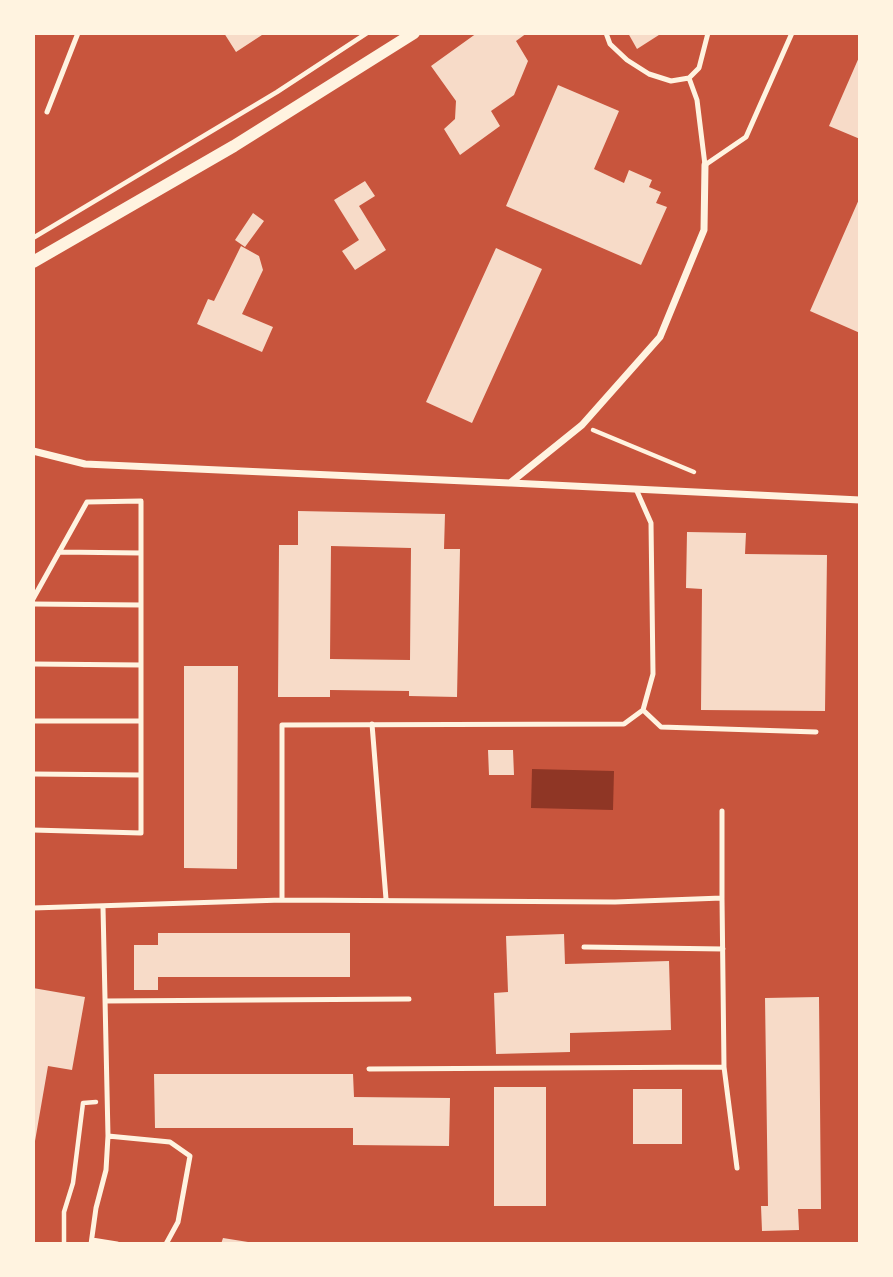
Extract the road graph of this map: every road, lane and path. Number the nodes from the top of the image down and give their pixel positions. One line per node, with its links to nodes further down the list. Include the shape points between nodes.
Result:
1 (78, 33): 8 (lane)
2 (367, 33): 10 (path)
3 (414, 33): 11 (street, via 234,146)
4 (606, 33): 7 (lane, via 610,44 649,74 671,81)
5 (708, 33): 7 (lane, via 699,68)
6 (792, 33): 9 (lane, via 746,137)
7 (689, 78): 9 (lane, via 697,100)
8 (47, 112)
9 (705, 165): 12 (street, via 704,230 660,337)
10 (33, 237)
11 (33, 262)
12 (582, 425): 14 (path); 15 (street)
13 (33, 452): 15 (street, via 85,464)
14 (694, 472)
15 (510, 484): 16 (street)
16 (636, 489): 17 (street); 25 (lane, via 651,523 653,674)
17 (860, 500)
18 (59, 552): 19 (lane); 19 (lane, via 87,502 141,501); 20 (lane)
19 (141, 553): 22 (lane)
20 (33, 599)
21 (33, 604): 22 (lane)
22 (141, 605): 24 (lane)
23 (33, 664): 24 (lane)
24 (141, 665): 27 (lane)
25 (643, 710): 28 (lane, via 624,724); 29 (lane, via 661,727)
26 (33, 721): 27 (lane)
27 (141, 721): 31 (lane)
28 (372, 724): 35 (lane, via 282,725); 36 (lane)
29 (816, 732)
30 (33, 774): 31 (lane)
31 (141, 775): 33 (lane, via 141,833)
32 (722, 811): 34 (lane)
33 (33, 830)
34 (722, 898): 36 (lane); 40 (lane)
35 (282, 900): 36 (lane); 37 (lane)
36 (386, 900)
37 (103, 906): 38 (lane); 42 (lane)
38 (33, 908)
39 (584, 947): 40 (lane)
40 (723, 949): 43 (lane)
41 (410, 999): 42 (lane)
42 (105, 1001): 45 (lane)
43 (724, 1067): 44 (lane); 47 (lane)
44 (369, 1069)
45 (107, 1101): 46 (lane); 49 (path, via 83,1103 73,1184 64,1212)
46 (107, 1136): 48 (lane, via 106,1170); 51 (lane, via 170,1142 190,1156 178,1222)
47 (737, 1168)
48 (92, 1242): 50 (lane)
49 (64, 1244)
50 (117, 1244)
51 (166, 1244)

